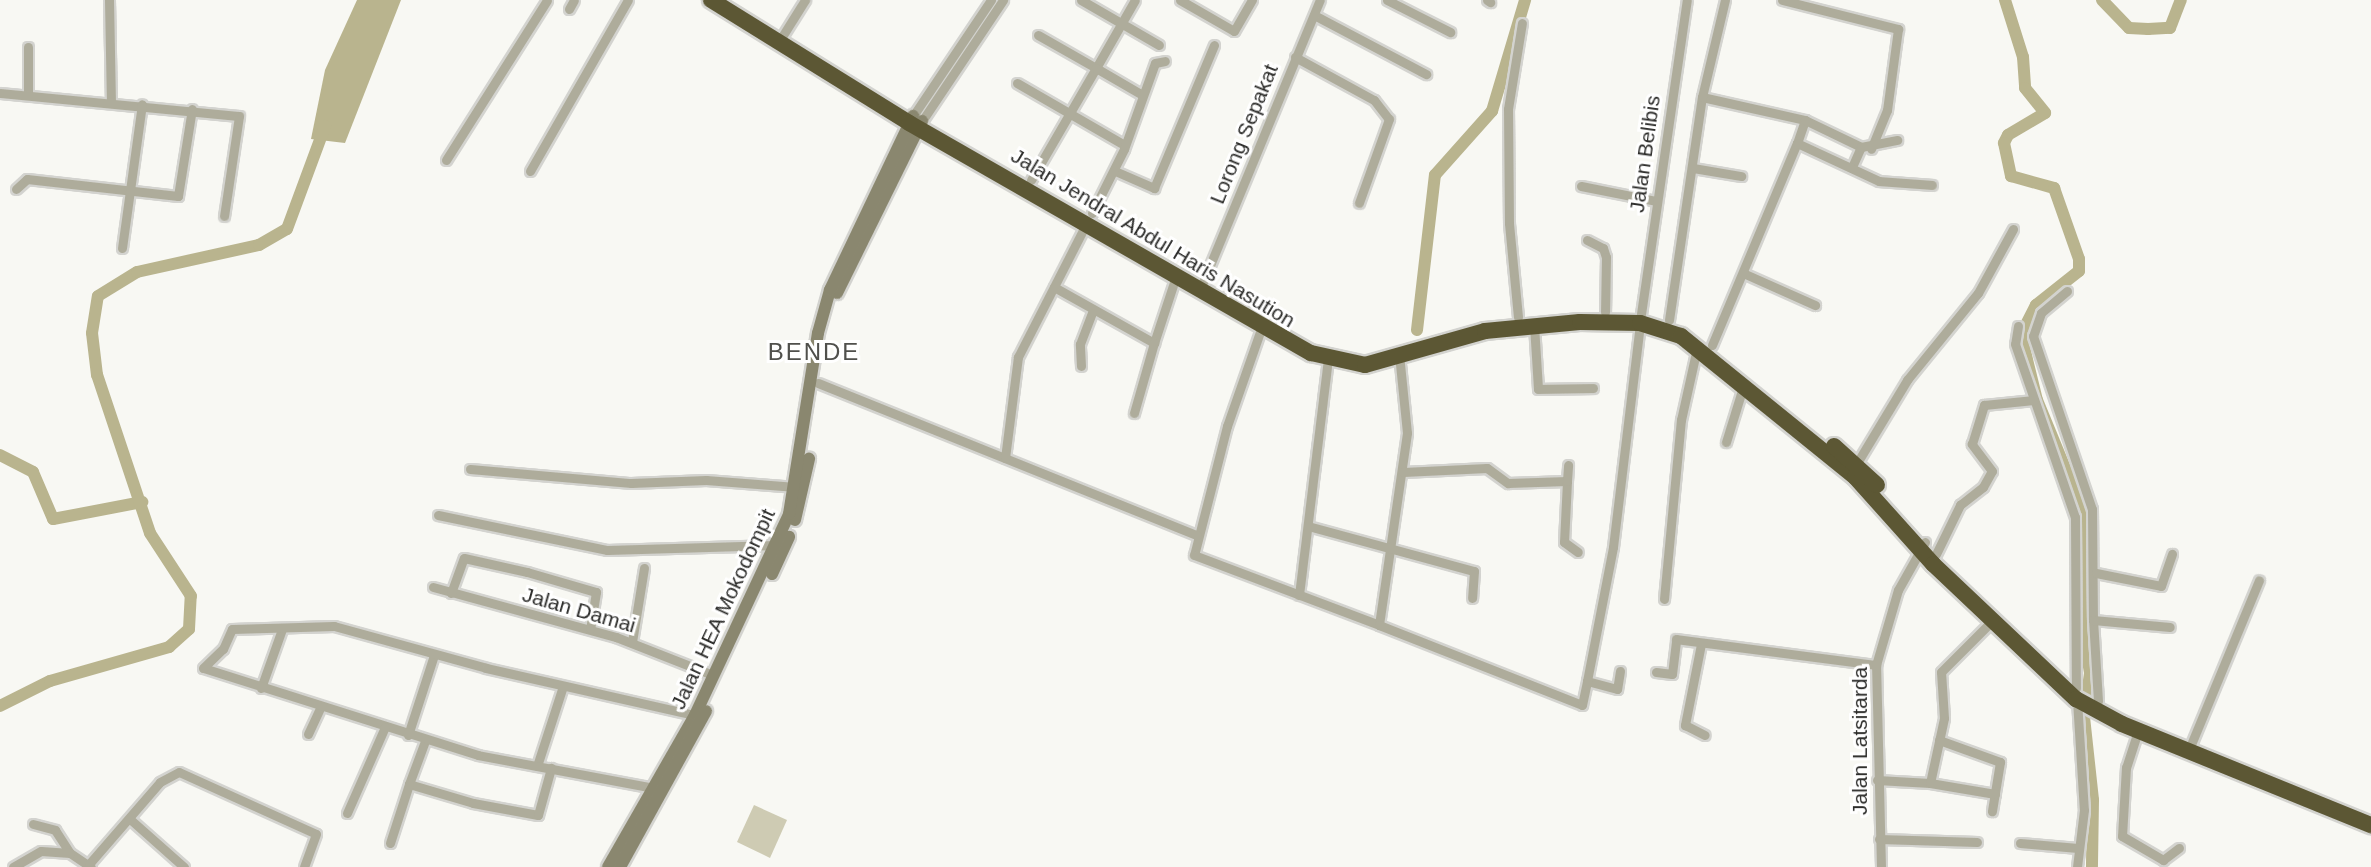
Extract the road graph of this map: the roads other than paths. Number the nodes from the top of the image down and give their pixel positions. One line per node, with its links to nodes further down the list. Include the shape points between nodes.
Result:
1 (109, 0): 36 (street)
2 (547, 0): 47 (street)
3 (628, 0): 50 (street)
4 (711, 0): 23 (highway)
5 (728, 0): 23 (highway)
6 (804, 0): 23 (street)
7 (991, 0): 41 (street)
8 (1003, 0): 41 (street)
9 (1081, 0): 19 (street)
10 (1135, 0): 19 (street)
11 (1180, 0): 12 (street, via 1234,31)
12 (1252, 0)
13 (1320, 0): 18 (street, Lorong Sepakat)
14 (1387, 0): 21 (street)
15 (1687, 0): 58 (street, Jalan Belibis)
16 (1725, 0): 35 (street)
17 (1782, 0): 46 (street, via 1898,29 1887,110)
18 (1314, 15): 27 (street, Lorong Sepakat); 30 (street)
19 (1121, 23): 25 (street); 29 (street)
20 (1522, 23): 75 (street, via 1508,109 1509,223)
21 (1450, 32)
22 (1038, 35): 29 (street)
23 (780, 38): 41 (highway)
24 (1214, 45): 51 (street, via 1154,188)
25 (1159, 46)
26 (27, 47): 33 (street)
27 (1295, 57): 59 (street, via 1374,100 1389,119); 68 (street, Lorong Sepakat)
28 (1165, 61): 51 (street, via 1160,58 1152,69)
29 (1096, 68): 34 (street); 39 (street)
30 (1426, 74)
31 (1017, 83): 39 (street)
32 (0, 93): 33 (street)
33 (29, 93): 36 (street)
34 (1139, 93)
35 (1702, 97): 40 (street); 49 (street)
36 (111, 100): 37 (street)
37 (142, 104): 38 (street); 57 (street)
38 (192, 109): 57 (street, via 178,196); 61 (street, via 240,118)
39 (1071, 113): 43 (street); 53 (street)
40 (1805, 120): 44 (street); 45 (street)
41 (916, 122): 53 (highway, Jalan Jendral Abdul Haris Nasution); 60 (highway, Jalan Jendral Abdul Haris Nasution); 66 (street, Jalan HEA Mokodompit)
42 (1897, 140): 46 (street)
43 (1121, 143)
44 (1797, 143): 48 (street); 65 (street)
45 (1861, 148): 46 (street); 48 (street)
46 (1871, 149)
47 (446, 160)
48 (1852, 167): 54 (street, via 1879,181)
49 (1693, 168): 52 (street); 78 (street)
50 (530, 171)
51 (1115, 171): 60 (street)
52 (1741, 176)
53 (1031, 180): 60 (highway, Jalan Jendral Abdul Haris Nasution)
54 (1932, 185)
55 (1581, 186): 58 (street)
56 (16, 189): 57 (street, via 27,179)
57 (128, 191): 64 (street)
58 (1656, 201): 77 (street, Jalan Belibis)
59 (1359, 203)
60 (1084, 213): 67 (highway, Jalan Jendral Abdul Haris Nasution); 68 (highway, Jalan Jendral Abdul Haris Nasution); 69 (street)
61 (224, 216)
62 (2012, 229): 94 (street, via 1978,293 1907,380)
63 (1587, 240): 73 (street, via 1603,248 1606,257)
64 (121, 248)
65 (1743, 273): 71 (street); 83 (street)
66 (841, 275): 87 (street, Jalan HEA Mokodompit, via 826,326); 99 (street, Jalan HEA Mokodompit, via 818,333)
67 (1176, 276): 72 (highway, Jalan Jendral Abdul Haris Nasution); 82 (street)
68 (1203, 282): 72 (highway, Jalan Jendral Abdul Haris Nasution)
69 (1054, 287): 74 (street); 93 (street, via 1016,362)
70 (2067, 291): 110 (street, via 2042,313 2033,336 2092,509)
71 (1815, 306)
72 (1234, 308): 81 (highway, Jalan Jendral Abdul Haris Nasution); 84 (highway, Jalan Jendral Abdul Haris Nasution, via 1330,350 1363,356)
73 (1605, 312): 76 (highway, Jalan Jendral Abdul Haris Nasution); 77 (highway, Jalan Jendral Abdul Haris Nasution)
74 (1092, 313): 82 (street); 86 (street, via 1080,344)
75 (1518, 317): 76 (highway, Jalan Jendral Abdul Haris Nasution); 84 (highway, Jalan Jendral Abdul Haris Nasution, via 1464,326)
76 (1580, 318): 77 (highway, Jalan Jendral Abdul Haris Nasution); 79 (highway, Jalan Jendral Abdul Haris Nasution)
77 (1641, 318): 78 (highway, Jalan Jendral Abdul Haris Nasution); 83 (highway, Jalan Jendral Abdul Haris Nasution); 132 (street, Jalan Belibis, via 1613,547)
78 (1669, 320): 83 (highway, Jalan Jendral Abdul Haris Nasution)
79 (1534, 325): 84 (highway, Jalan Jendral Abdul Haris Nasution, via 1468,334); 89 (street, via 1538,389)
80 (2018, 326): 90 (street, via 2015,344)
81 (1261, 329): 85 (highway, Jalan Jendral Abdul Haris Nasution); 102 (street)
82 (1154, 343): 91 (street)
83 (1704, 346): 88 (highway, Jalan Jendral Abdul Haris Nasution); 94 (highway, Jalan Jendral Abdul Haris Nasution); 117 (street, via 1682,420)
84 (1399, 353): 85 (highway, Jalan Jendral Abdul Haris Nasution, via 1365,365); 97 (street, via 1407,433)
85 (1328, 359): 101 (street)
86 (1082, 366)
87 (818, 383): 93 (street); 112 (street, Jalan HEA Mokodompit, via 804,491)
88 (1744, 384): 92 (street); 104 (highway, Jalan Jendral Abdul Haris Nasution, via 1855,477)
89 (1593, 388)
90 (2034, 400): 107 (street, via 1984,405 1972,444 1992,471 1983,487 1960,505); 135 (street, via 2075,517)
91 (1134, 413)
92 (1726, 442)
93 (1005, 458): 102 (street)
94 (1857, 463): 104 (highway, Jalan Jendral Abdul Haris Nasution)
95 (1568, 465): 98 (street)
96 (470, 469): 99 (street, via 631,483 706,480)
97 (1403, 472): 98 (street, via 1487,468 1508,483); 105 (street)
98 (1567, 481): 106 (street, via 1564,541)
99 (796, 487): 103 (street, Jalan HEA Mokodompit)
100 (438, 515): 103 (street, via 607,550)
101 (1308, 526): 105 (street); 115 (street)
102 (1197, 535): 115 (street, via 1197,558)
103 (776, 545): 112 (street, Jalan HEA Mokodompit)
104 (1922, 545): 107 (highway, Jalan Jendral Abdul Haris Nasution); 119 (highway, Jalan Jendral Abdul Haris Nasution); 127 (street, Jalan Latsitarda, via 1891,606)
105 (1394, 549): 116 (street, via 1474,571); 120 (street)
106 (1578, 552)
107 (1936, 554): 131 (highway, Jalan Jendral Abdul Haris Nasution)
108 (2172, 554): 110 (street, via 2161,586)
109 (644, 569): 124 (street)
110 (2096, 573): 118 (street)
111 (2259, 580): 146 (street)
112 (761, 586): 130 (street, Jalan HEA Mokodompit); 153 (street, Jalan HEA Mokodompit)
113 (433, 587): 114 (street, Jalan Damai)
114 (451, 593): 123 (street, Jalan Damai); 123 (street, via 464,558 527,572 596,592)
115 (1299, 595): 120 (street)
116 (1472, 598)
117 (1664, 598)
118 (2092, 620): 121 (street); 136 (street)
119 (1991, 622): 131 (highway, Jalan Jendral Abdul Haris Nasution); 144 (street, via 1941,672 1944,710)
120 (1379, 625): 132 (street, via 1582,705)
121 (2170, 627)
122 (282, 629): 126 (street, via 334,626); 134 (street); 134 (street, via 232,629 223,649 203,668)
123 (590, 629): 124 (street, Jalan Damai)
124 (632, 642): 130 (street, Jalan Damai)
125 (1701, 644): 127 (street); 129 (street, via 1676,639 1672,674); 143 (street, via 1685,725)
126 (434, 655): 133 (street); 142 (street)
127 (1875, 665): 150 (street, Jalan Latsitarda)
128 (1620, 671): 132 (street, via 1617,689)
129 (1657, 672)
130 (713, 675): 138 (street, Jalan HEA Mokodompit)
131 (2056, 676): 135 (highway, Jalan Jendral Abdul Haris Nasution)
132 (1587, 681)
133 (563, 686): 138 (street); 147 (street)
134 (261, 688): 137 (street)
135 (2078, 694): 136 (highway, Jalan Jendral Abdul Haris Nasution); 165 (street, via 2084,810)
136 (2096, 706): 140 (highway, Jalan Jendral Abdul Haris Nasution); 146 (highway, Jalan Jendral Abdul Haris Nasution)
137 (320, 708): 139 (street); 141 (street)
138 (695, 715): 153 (street, Jalan HEA Mokodompit)
139 (385, 727): 142 (street); 156 (street)
140 (2138, 731): 149 (highway, Jalan Jendral Abdul Haris Nasution); 166 (street, via 2126,767 2122,836 2162,860)
141 (308, 734)
142 (408, 735): 145 (street)
143 (1705, 735)
144 (1939, 740): 152 (street); 154 (street, via 2000,762)
145 (425, 741): 147 (street); 151 (street)
146 (2192, 742): 149 (highway, Jalan Jendral Abdul Haris Nasution)
147 (537, 766): 148 (street)
148 (551, 768): 151 (street, via 538,815 473,803); 153 (street)
149 (2244, 768): 157 (highway, Jalan Jendral Abdul Haris Nasution); 160 (highway, Jalan Jendral Abdul Haris Nasution)
150 (1877, 780): 152 (street); 161 (street, Jalan Latsitarda)
151 (409, 783): 164 (street)
152 (1930, 783): 154 (street)
153 (660, 790): 172 (street, Jalan HEA Mokodompit); 173 (street, Jalan HEA Mokodompit)
154 (1995, 794): 155 (street)
155 (1992, 811)
156 (346, 813)
157 (2371, 815)
158 (131, 820): 168 (street); 170 (street); 171 (street, via 160,782 179,772 316,834)
159 (33, 824): 167 (street, via 55,830)
160 (2371, 825)
161 (1879, 839): 162 (street); 174 (street, Jalan Latsitarda)
162 (1977, 842)
163 (2020, 843): 165 (street)
164 (390, 844)
165 (2078, 848): 175 (street)
166 (2179, 848)
167 (70, 853): 168 (street); 169 (street, via 41,851)
168 (90, 866)
169 (13, 867)
170 (184, 867)
171 (304, 867)
172 (608, 867)
173 (620, 867)
174 (1881, 867)
175 (2077, 867)

